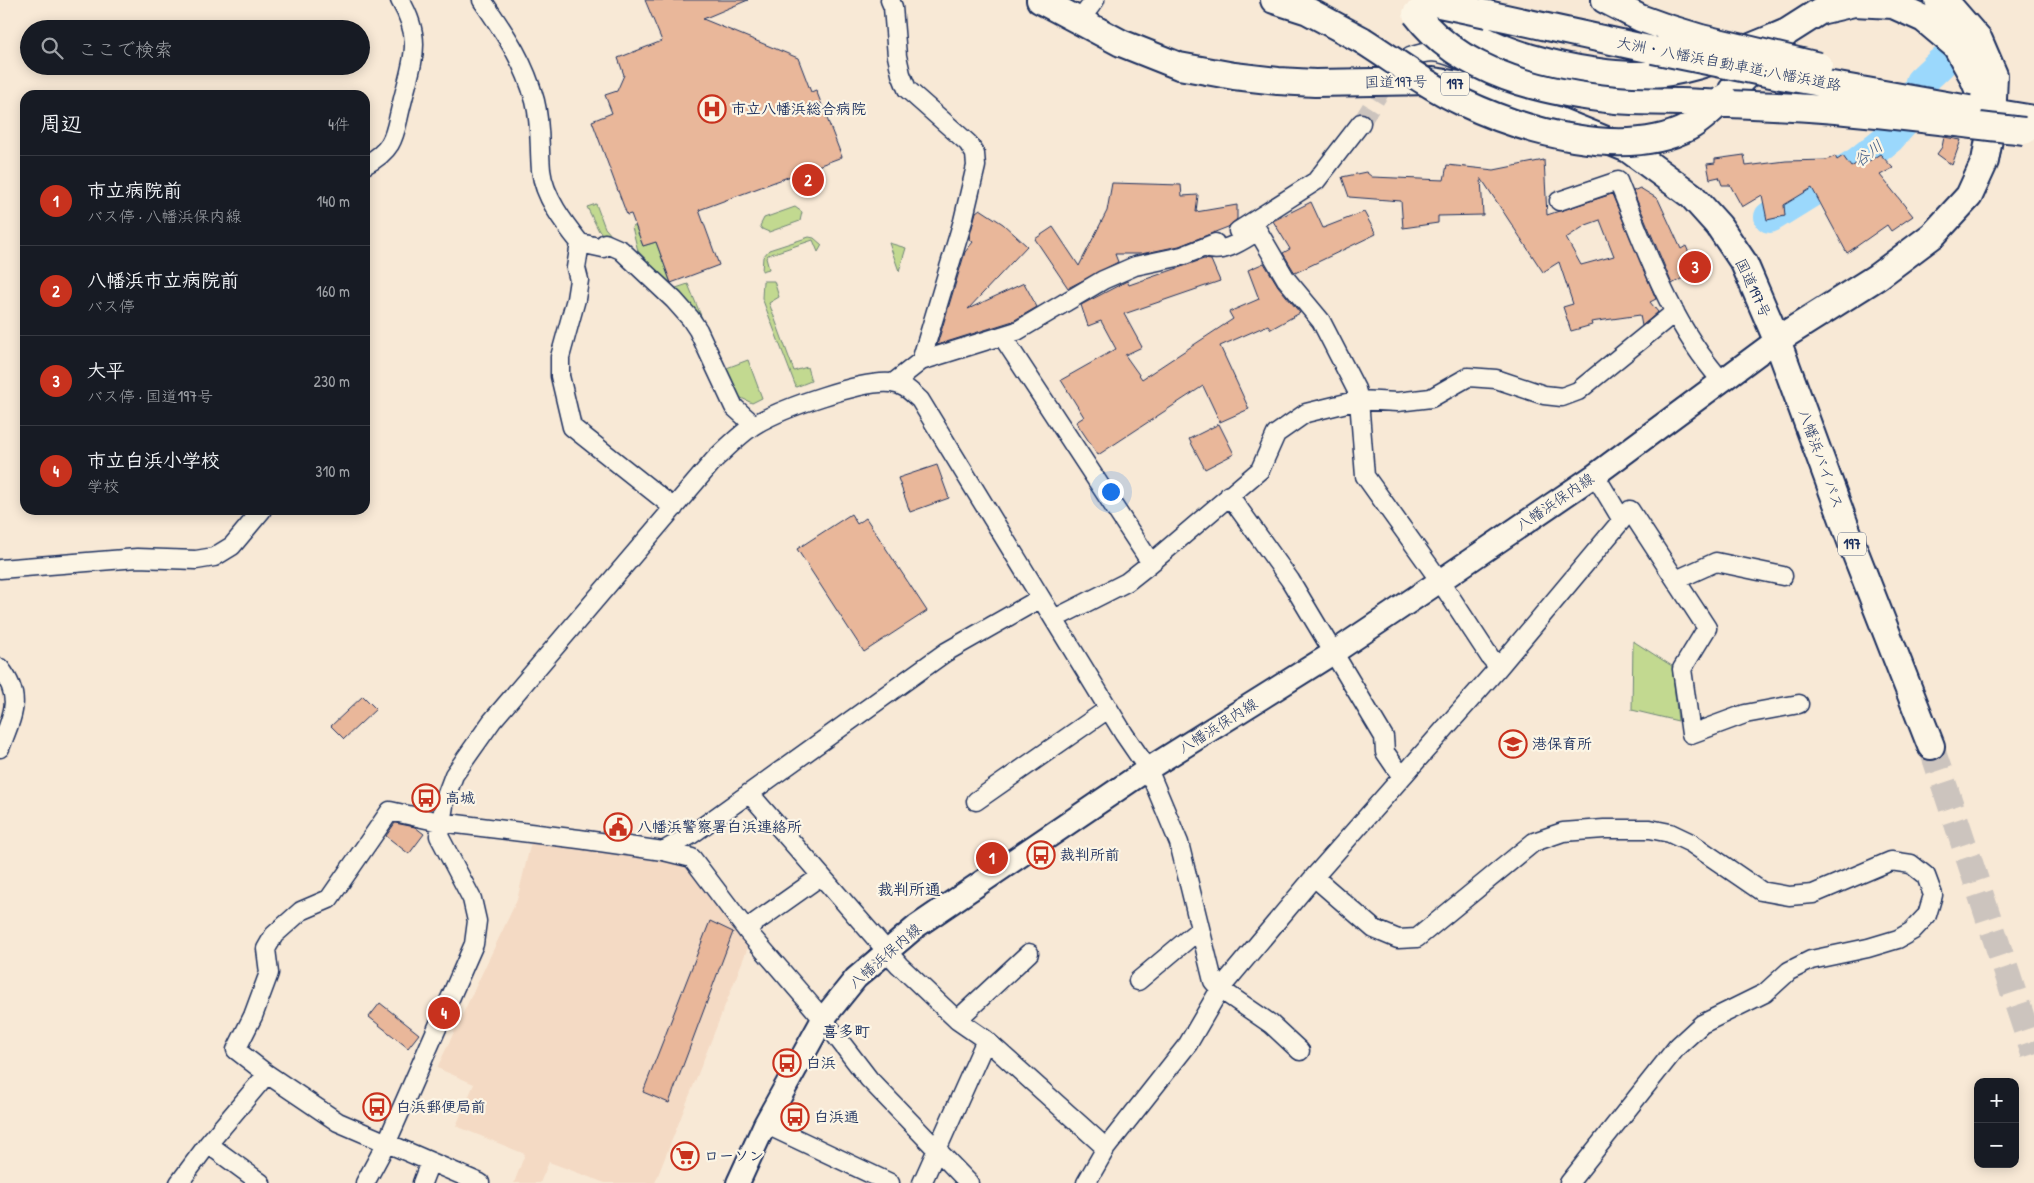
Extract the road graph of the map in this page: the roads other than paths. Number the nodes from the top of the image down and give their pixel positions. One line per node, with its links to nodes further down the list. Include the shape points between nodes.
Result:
1 (400, 0): 15 (street, via 407,11 414,38 415,60 395,138 387,149)
2 (482, 0): 17 (street, via 517,51 540,124 541,172 552,204)
3 (890, 0): 22 (street, via 901,74 907,88 968,143 975,154 976,166 963,221)
4 (1040, 0): 9 (highway, 国道197号 / 197)
5 (1274, 0): 10 (highway, bridge, via 1308,11 1362,40 1460,102 1549,133 1605,142 1653,139 1689,127 1712,110)
6 (1605, 0): 13 (highway, bridge, via 1640,18 1701,38 1936,94)
7 (1938, 0): 13 (highway, via 1952,9 1979,40)
8 (1423, 3): 10 (highway, via 1449,16 1467,31 1502,47 1552,64 1618,75 1657,74 1688,67); 13 (highway, 大洲・八幡浜自動車道;八幡浜道路, bridge); 13 (highway, bridge, via 1427,29 1448,47 1480,65 1524,83 1570,94 1618,100 1810,108)
9 (1087, 10): 12 (highway, 国道197号 / 197, via 1121,43 1179,66 1234,76 1315,83 1433,81)
10 (1787, 32): 13 (highway, via 1820,11 1854,3 1893,4 1924,19 1956,46 1972,74)
11 (1410, 57): 12 (street, via 1438,51 1460,60 1469,70)
12 (1467, 86): 21 (highway, 国道197号 / 197, via 1628,150 1692,196 1719,226 1744,263)
13 (2019, 123): 21 (highway, via 1985,161 1969,196 1933,236 1877,277)
14 (1361, 124): 18 (street, via 1316,181 1250,225)
15 (370, 161)
16 (1559, 201): 19 (street, via 1618,181)
17 (580, 243): 26 (street, via 604,248 605,243 621,250 674,300 698,330 734,407); 29 (street, via 576,299 560,357 560,376 572,427)
18 (1206, 248): 20 (street, via 1135,266 1103,280 1017,331); 25 (street, via 1213,250 1231,246 1258,232 1286,279 1321,320)
19 (1675, 312): 23 (street, via 1701,357); 25 (street, via 1578,391 1562,397 1544,395 1496,378 1468,377 1430,398 1397,402)
20 (1002, 336): 22 (street); 32 (street)
21 (1777, 340): 23 (main road, 八幡浜保内線); 44 (highway, 八幡浜バイパス / 197)
22 (921, 361): 24 (street)
23 (1721, 380): 27 (main road, 八幡浜保内線)
24 (893, 383): 26 (street, via 872,383 795,406); 37 (street, via 906,387 920,400)
25 (1359, 400): 28 (street, via 1306,413 1276,434 1260,470); 36 (street, via 1365,476)
26 (754, 425): 29 (street, via 715,458)
27 (1595, 475): 31 (street); 36 (main road, 八幡浜保内線)
28 (1229, 494): 32 (street); 39 (street, via 1290,580)
29 (674, 508): 50 (street, via 492,722 454,775)
30 (258, 515): 33 (street, via 232,546 214,557 196,560 137,558)
31 (1622, 520): 35 (street, via 1630,510); 40 (street)
32 (1151, 563): 38 (street, via 1127,582)
33 (0, 570)
34 (1783, 576): 35 (street, via 1716,562)
35 (1676, 580): 42 (street, via 1707,628 1682,669 1691,734 1745,714)
36 (1440, 581): 39 (main road, 八幡浜保内線); 40 (street)
37 (1041, 598): 38 (street); 48 (street, via 946,652)
38 (1054, 619): 43 (street)
39 (1333, 654): 46 (main road, 八幡浜保内線); 47 (street, via 1384,737 1385,752)
40 (1499, 667): 47 (street)
41 (0, 668): 45 (street, via 12,684 14,710)
42 (1799, 704)
43 (1108, 708): 46 (street); 49 (street)
44 (1931, 746)
45 (0, 748)
46 (1148, 769): 55 (street, via 1179,843); 56 (main road, 八幡浜保内線, via 917,926)
47 (1402, 777): 53 (street)
48 (749, 793): 51 (street); 52 (street)
49 (976, 800)
50 (440, 822): 51 (street); 64 (street, via 390,811 329,899 301,911 274,935 266,949 268,973 253,1016 236,1050); 67 (street, via 439,836 472,899 477,922 474,944)
51 (663, 852): 54 (street, via 692,858)
52 (821, 876): 54 (street); 56 (street)
53 (1314, 877): 59 (street); 81 (street, via 1374,929 1398,939 1418,938 1534,842 1563,832 1604,828 1670,833 1691,843 1761,891 1789,896 1813,894 1891,861 1911,864 1926,876 1933,894 1928,915 1912,931 1898,939 1811,960 1789,971 1765,993 1702,1024 1677,1047)
54 (746, 929): 60 (street)
55 (1200, 929): 58 (street); 59 (street, via 1213,981)
56 (887, 951): 60 (main road, 八幡浜保内線, via 856,978); 61 (street)
57 (1029, 953): 61 (street)
58 (1138, 981)
59 (1220, 989): 63 (street, via 1271,1024); 68 (street, via 1188,1044)
60 (823, 1019): 65 (main road, 八幡浜保内線); 69 (street, via 869,1079)
61 (957, 1020): 62 (street)
62 (986, 1040): 68 (street); 69 (street)
63 (1300, 1051)
64 (267, 1074): 66 (street); 67 (street, via 338,1122)
65 (765, 1124): 76 (main road, 八幡浜保内線); 77 (street)
66 (208, 1144): 71 (street); 72 (street)
67 (386, 1144): 70 (street); 73 (street)
68 (1106, 1148): 80 (street)
69 (937, 1150): 78 (street); 79 (street)
70 (430, 1162): 74 (street); 75 (street)
71 (179, 1183)
72 (262, 1183)
73 (365, 1183)
74 (422, 1183)
75 (480, 1183)
76 (738, 1183)
77 (890, 1183)
78 (922, 1183)
79 (969, 1183)
80 (1086, 1183)
81 (1569, 1183)

